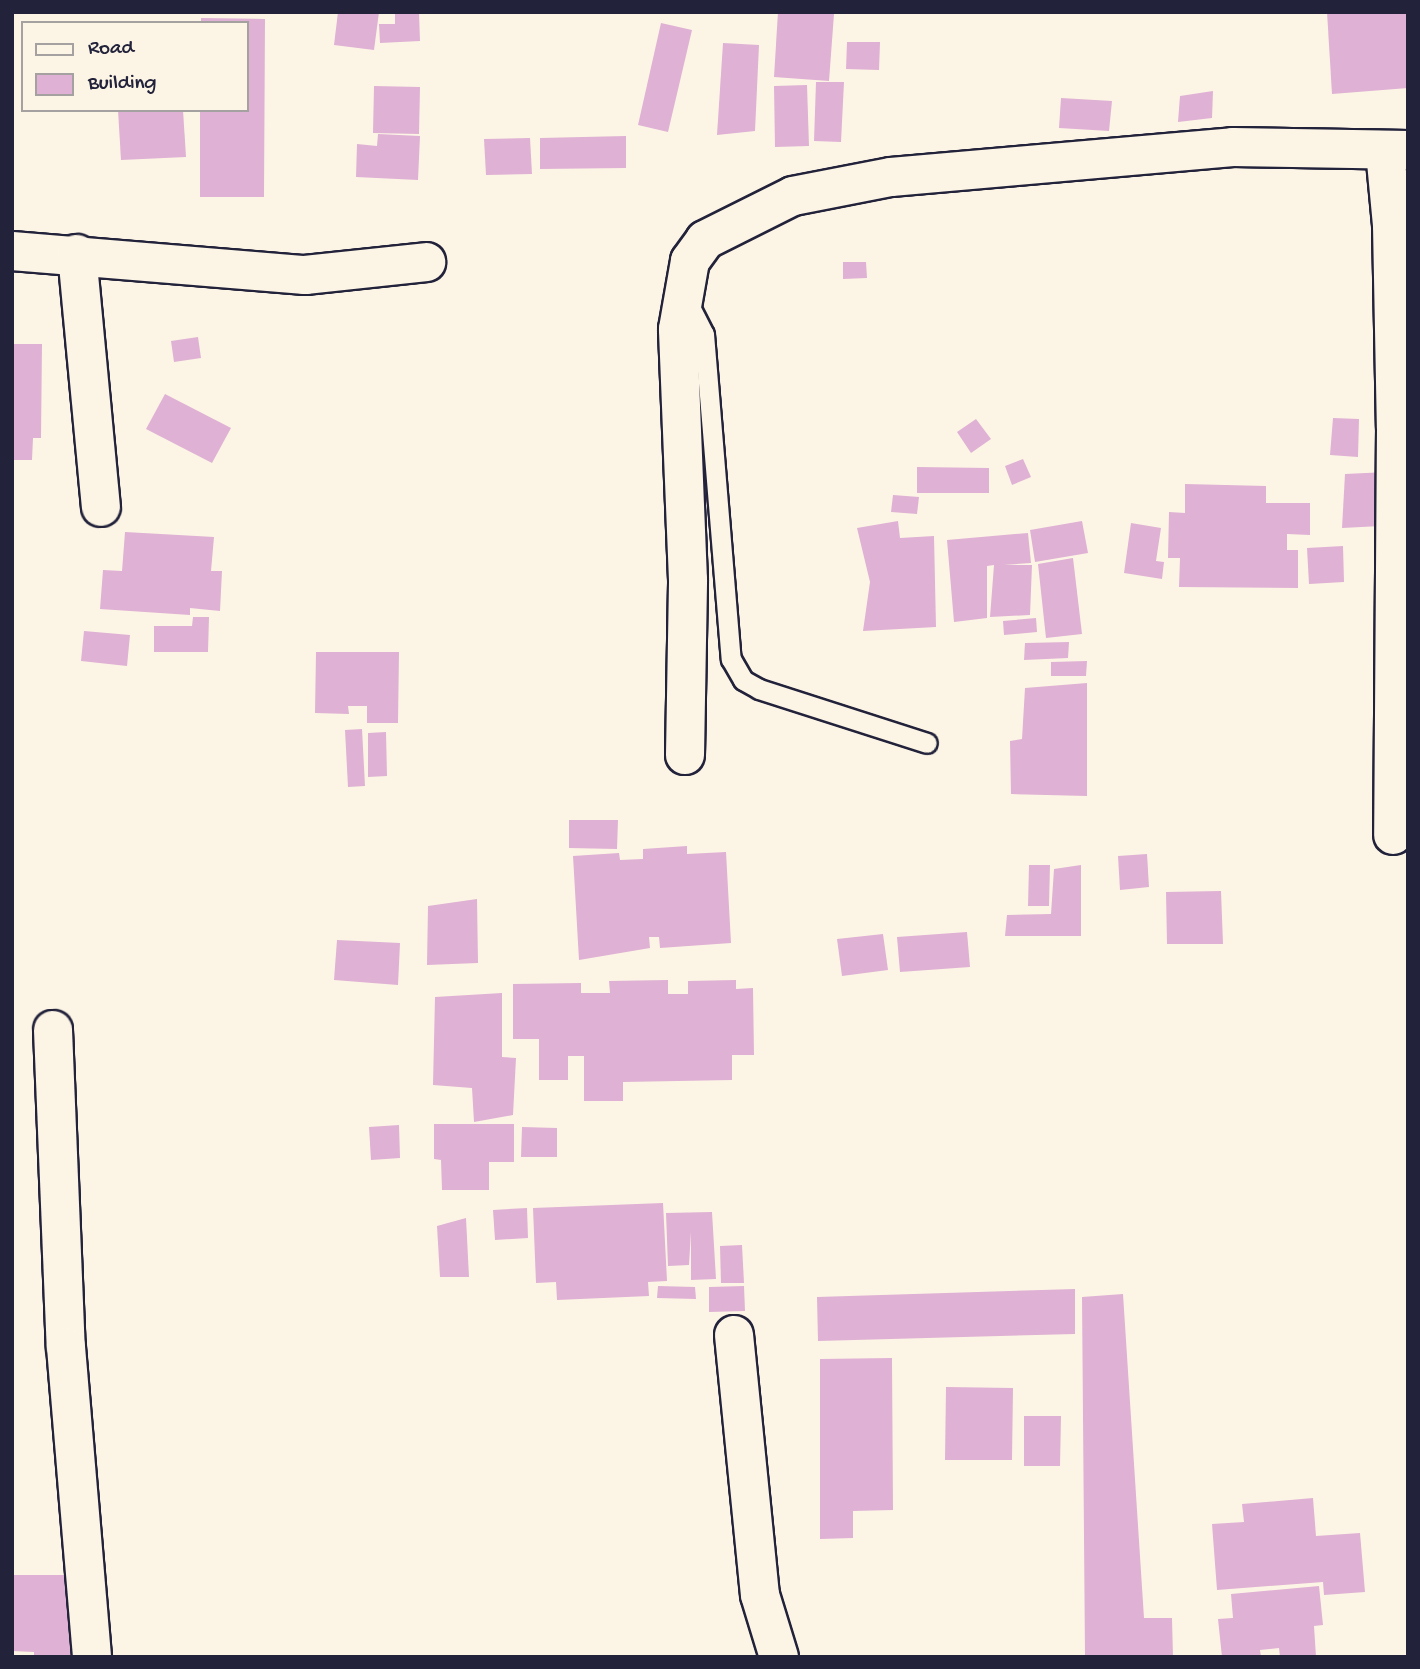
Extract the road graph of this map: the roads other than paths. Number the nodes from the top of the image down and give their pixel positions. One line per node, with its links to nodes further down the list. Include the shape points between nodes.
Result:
1 (1396, 150): 5 (street, via 1233,148 904,176 793,196 705,240 690,261); 9 (street, via 1392,225 1396,428)
2 (12, 251): 3 (street)
3 (77, 254): 4 (street, via 305,275); 6 (street)
4 (426, 262)
5 (682, 292): 7 (lane, via 704,334 731,659 743,680 759,689); 8 (street, via 678,329 688,580)
6 (101, 507)
7 (927, 743)
8 (685, 755)
9 (1392, 835)
10 (53, 1030): 12 (street, via 66,1348)
11 (734, 1335): 13 (street, via 760,1595)
12 (92, 1657)
13 (779, 1657)

